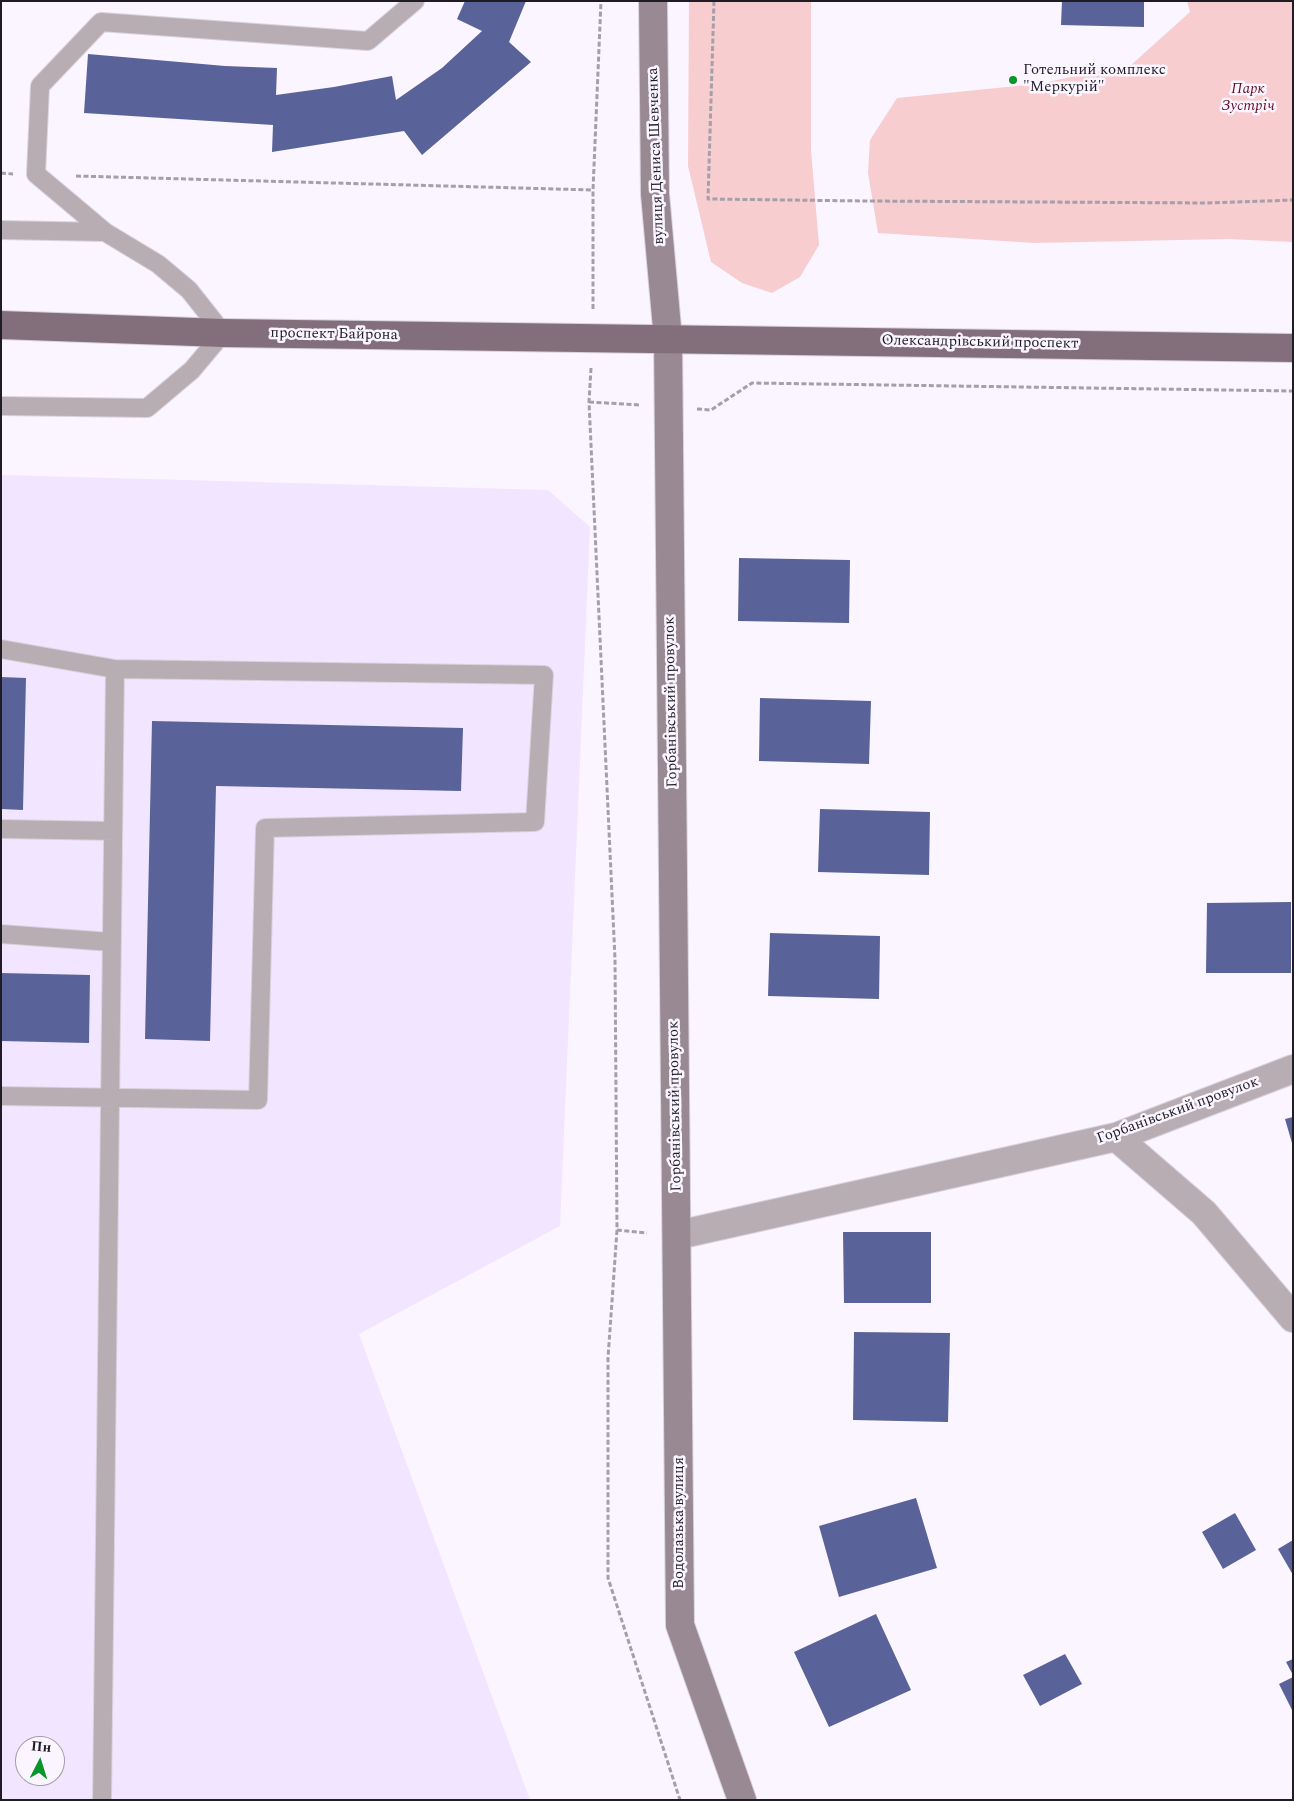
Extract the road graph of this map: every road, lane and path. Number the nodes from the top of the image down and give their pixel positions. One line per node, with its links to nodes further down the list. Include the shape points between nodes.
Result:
1 (415, 1): 6 (lane, via 368,41 101,22 40,86)
2 (601, 1): 7 (path)
3 (653, 1): 14 (street, вулиця Дениса Шевченка, via 655,194)
4 (714, 1): 8 (path, via 708,199 1188,203)
5 (1, 174): 6 (path)
6 (36, 174): 7 (path); 10 (lane)
7 (593, 190): 13 (path)
8 (1293, 200)
9 (1, 230): 10 (lane)
10 (105, 232): 12 (lane, via 158,264 189,290)
11 (1, 325): 12 (main road, проспект Байрона)
12 (223, 333): 13 (main road, проспект Байрона); 18 (lane, via 192,370 147,408)
13 (593, 338): 14 (main road, проспект Байрона); 17 (path)
14 (668, 340): 15 (main road, Олександрівський проспект); 19 (street, Горбанівський провулок)
15 (1293, 348)
16 (1293, 391): 19 (path, via 752,383 711,410)
17 (589, 402): 19 (path); 30 (path, via 615,959)
18 (1, 406)
19 (669, 406): 31 (street, Горбанівський провулок)
20 (1, 649): 21 (lane)
21 (115, 670): 23 (lane); 28 (lane, via 544,675 535,822 265,828 258,1100)
22 (1, 829): 23 (lane)
23 (113, 831): 25 (lane)
24 (1, 934): 25 (lane)
25 (111, 942): 28 (lane)
26 (1293, 1069): 29 (street, Горбанівський провулок)
27 (1, 1096): 28 (lane)
28 (110, 1097): 33 (lane)
29 (1116, 1137): 31 (street, Горбанівський провулок); 32 (street, via 1204,1213)
30 (617, 1230): 31 (path); 34 (path, via 608,1358 608,1578)
31 (678, 1235): 35 (street, Водолазька вулиця, via 680,1625)
32 (1293, 1318)
33 (102, 1800)
34 (680, 1800)
35 (742, 1800)

